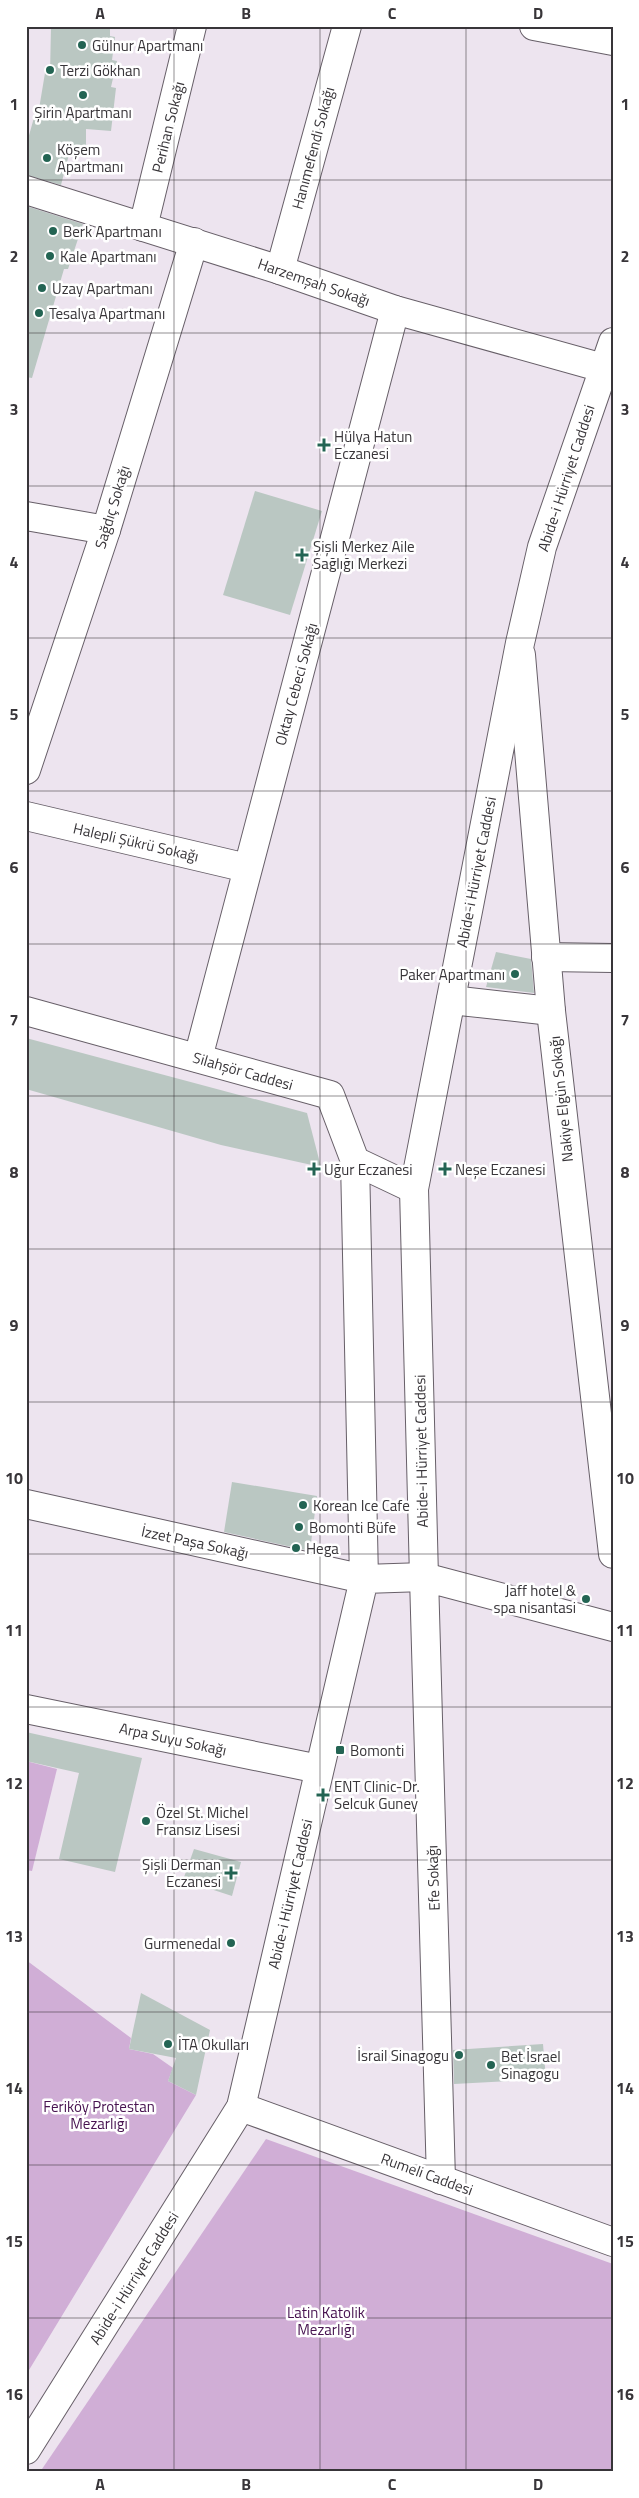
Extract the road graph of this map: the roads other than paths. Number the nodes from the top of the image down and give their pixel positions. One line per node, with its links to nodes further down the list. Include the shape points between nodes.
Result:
1 (192, 26): 6 (street, Perihan Sokağı)
2 (347, 26): 8 (street, Hanımefendi Sokağı)
3 (536, 26): 4 (street)
4 (613, 41)
5 (26, 190): 6 (street, Harzemşah Sokağı)
6 (142, 227): 7 (street, Harzemşah Sokağı)
7 (194, 242): 8 (street, Harzemşah Sokağı); 13 (street, Sağdıç Sokağı)
8 (280, 270): 9 (street, Harzemşah Sokağı)
9 (395, 310): 11 (street, Harzemşah Sokağı); 17 (street, Oktay Cebeci Sokağı)
10 (613, 342): 11 (street, Abide-i Hürriyet Caddesi)
11 (603, 368): 14 (street, Abide-i Hürriyet Caddesi, via 542,547)
12 (26, 516): 13 (street)
13 (106, 530): 15 (street, Sağdıç Sokağı)
14 (520, 643): 18 (street, Nakiye Elgün Sokağı); 20 (street, Abide-i Hürriyet Caddesi)
15 (26, 770)
16 (26, 816): 17 (street, Halepli Şükrü Sokağı)
17 (247, 868): 23 (street, Oktay Cebeci Sokağı)
18 (546, 957): 19 (street); 22 (street, Nakiye Elgün Sokağı)
19 (613, 958)
20 (451, 1000): 22 (street); 25 (street, Abide-i Hürriyet Caddesi)
21 (26, 1011): 23 (street, Silahşör Caddesi)
22 (552, 1011): 27 (street, Nakiye Elgün Sokağı)
23 (198, 1058): 24 (street, Silahşör Caddesi, via 330,1095)
24 (355, 1162): 25 (street); 29 (street, Abide-i Hürriyet Caddesi)
25 (414, 1189): 28 (street, Abide-i Hürriyet Caddesi)
26 (26, 1504): 29 (street, İzzet Paşa Sokağı)
27 (613, 1554)
28 (424, 1577): 29 (street); 30 (street); 34 (street, Efe Sokağı)
29 (364, 1579): 32 (street, Abide-i Hürriyet Caddesi)
30 (613, 1627)
31 (26, 1709): 32 (street, Arpa Suyu Sokağı)
32 (319, 1769): 33 (street, Abide-i Hürriyet Caddesi)
33 (241, 2107): 34 (street, Rumeli Caddesi); 36 (street, Abide-i Hürriyet Caddesi)
34 (441, 2180): 35 (street, Rumeli Caddesi)
35 (613, 2242)
36 (26, 2450)

